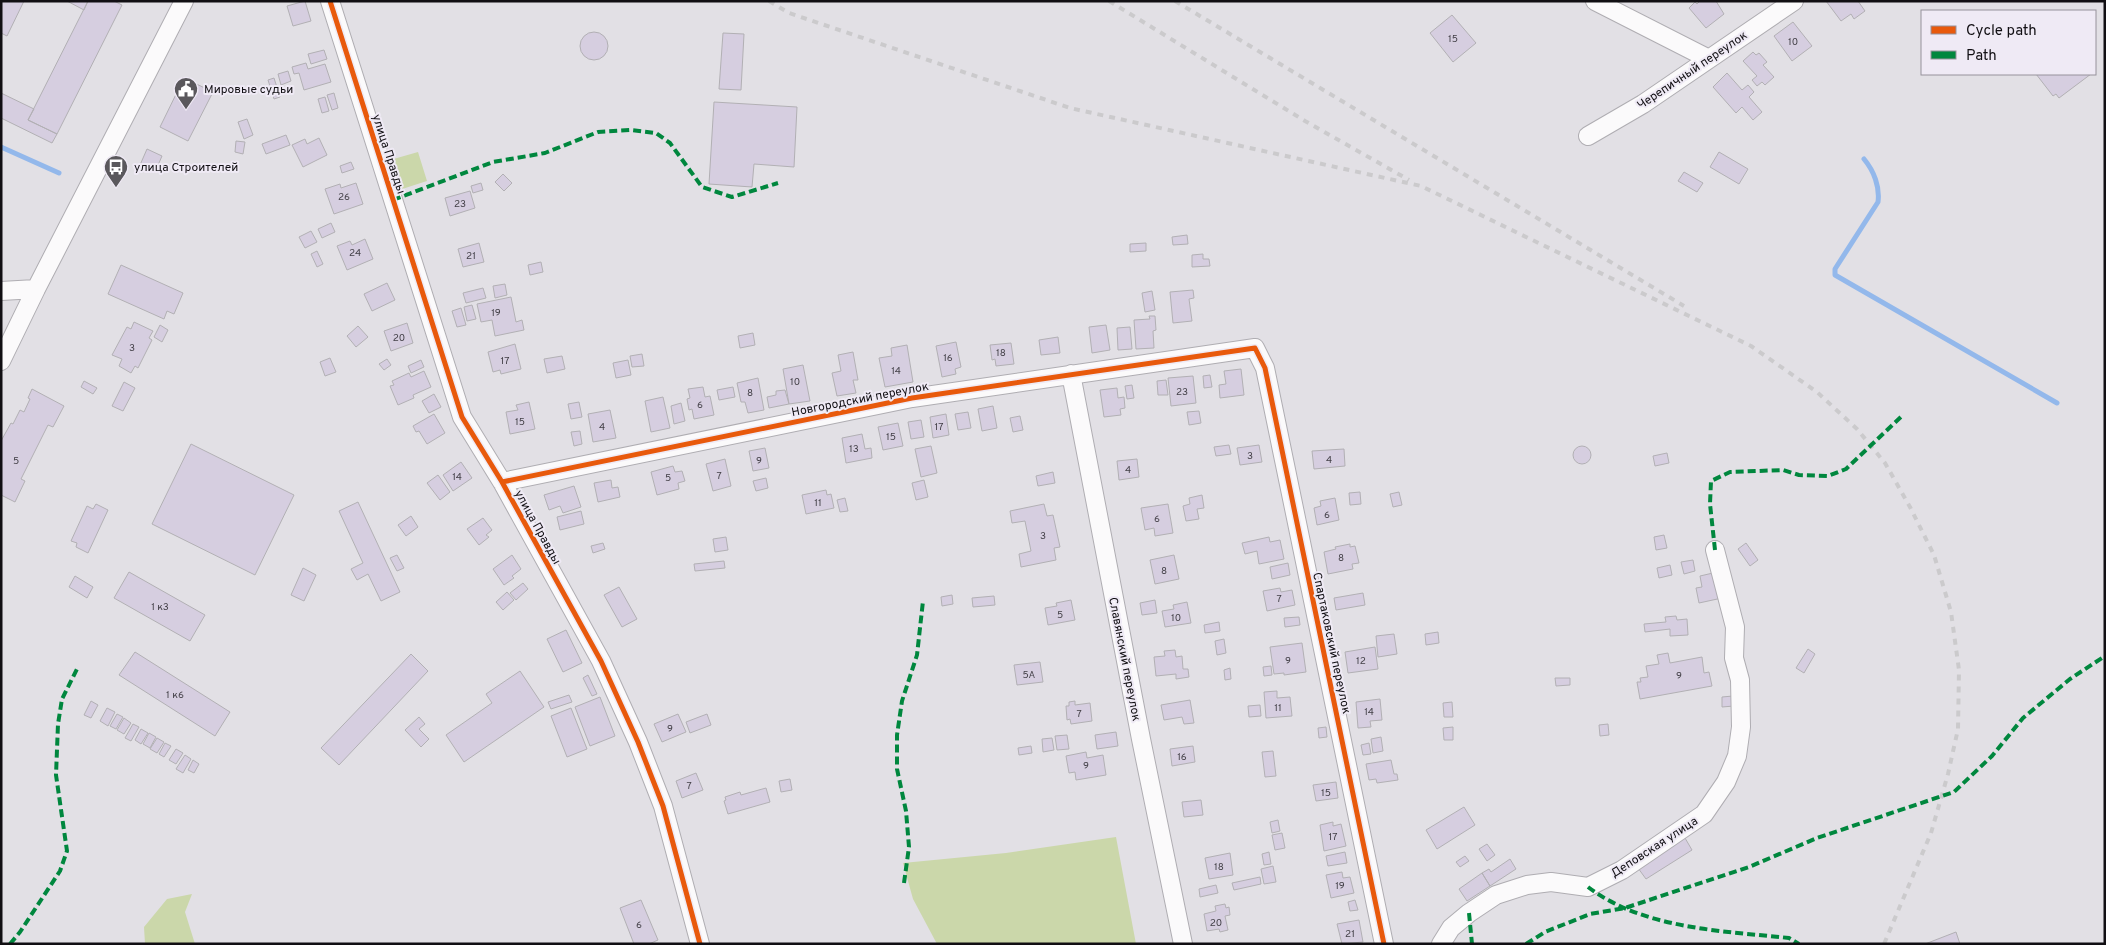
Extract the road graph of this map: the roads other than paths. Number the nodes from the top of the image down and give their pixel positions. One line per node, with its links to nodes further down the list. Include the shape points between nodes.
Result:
1 (184, 1): 7 (street)
2 (330, 1): 12 (street, улица Правды, via 462,417)
3 (1596, 1): 5 (street)
4 (1794, 1): 5 (street, Черепичный переулок)
5 (1709, 59): 6 (street, Черепичный переулок, via 1643,104)
6 (1588, 136)
7 (36, 289): 8 (street); 10 (street)
8 (1, 291)
9 (1255, 348): 11 (street, Новгородский переулок); 16 (street, Спартаковский переулок, via 1265,368)
10 (1, 361)
11 (1070, 374): 12 (street, Новгородский переулок, via 912,398); 15 (street, Славянский переулок)
12 (502, 482): 14 (street, улица Правды, via 601,661 638,742 663,806)
13 (1715, 550): 17 (street, Деповская улица, via 1734,627 1741,727 1737,756 1726,782 1704,814 1622,870 1588,887 1551,882 1527,885 1496,896 1469,912 1451,928)
14 (700, 944)
15 (1183, 944)
16 (1384, 944)
17 (1441, 944)

